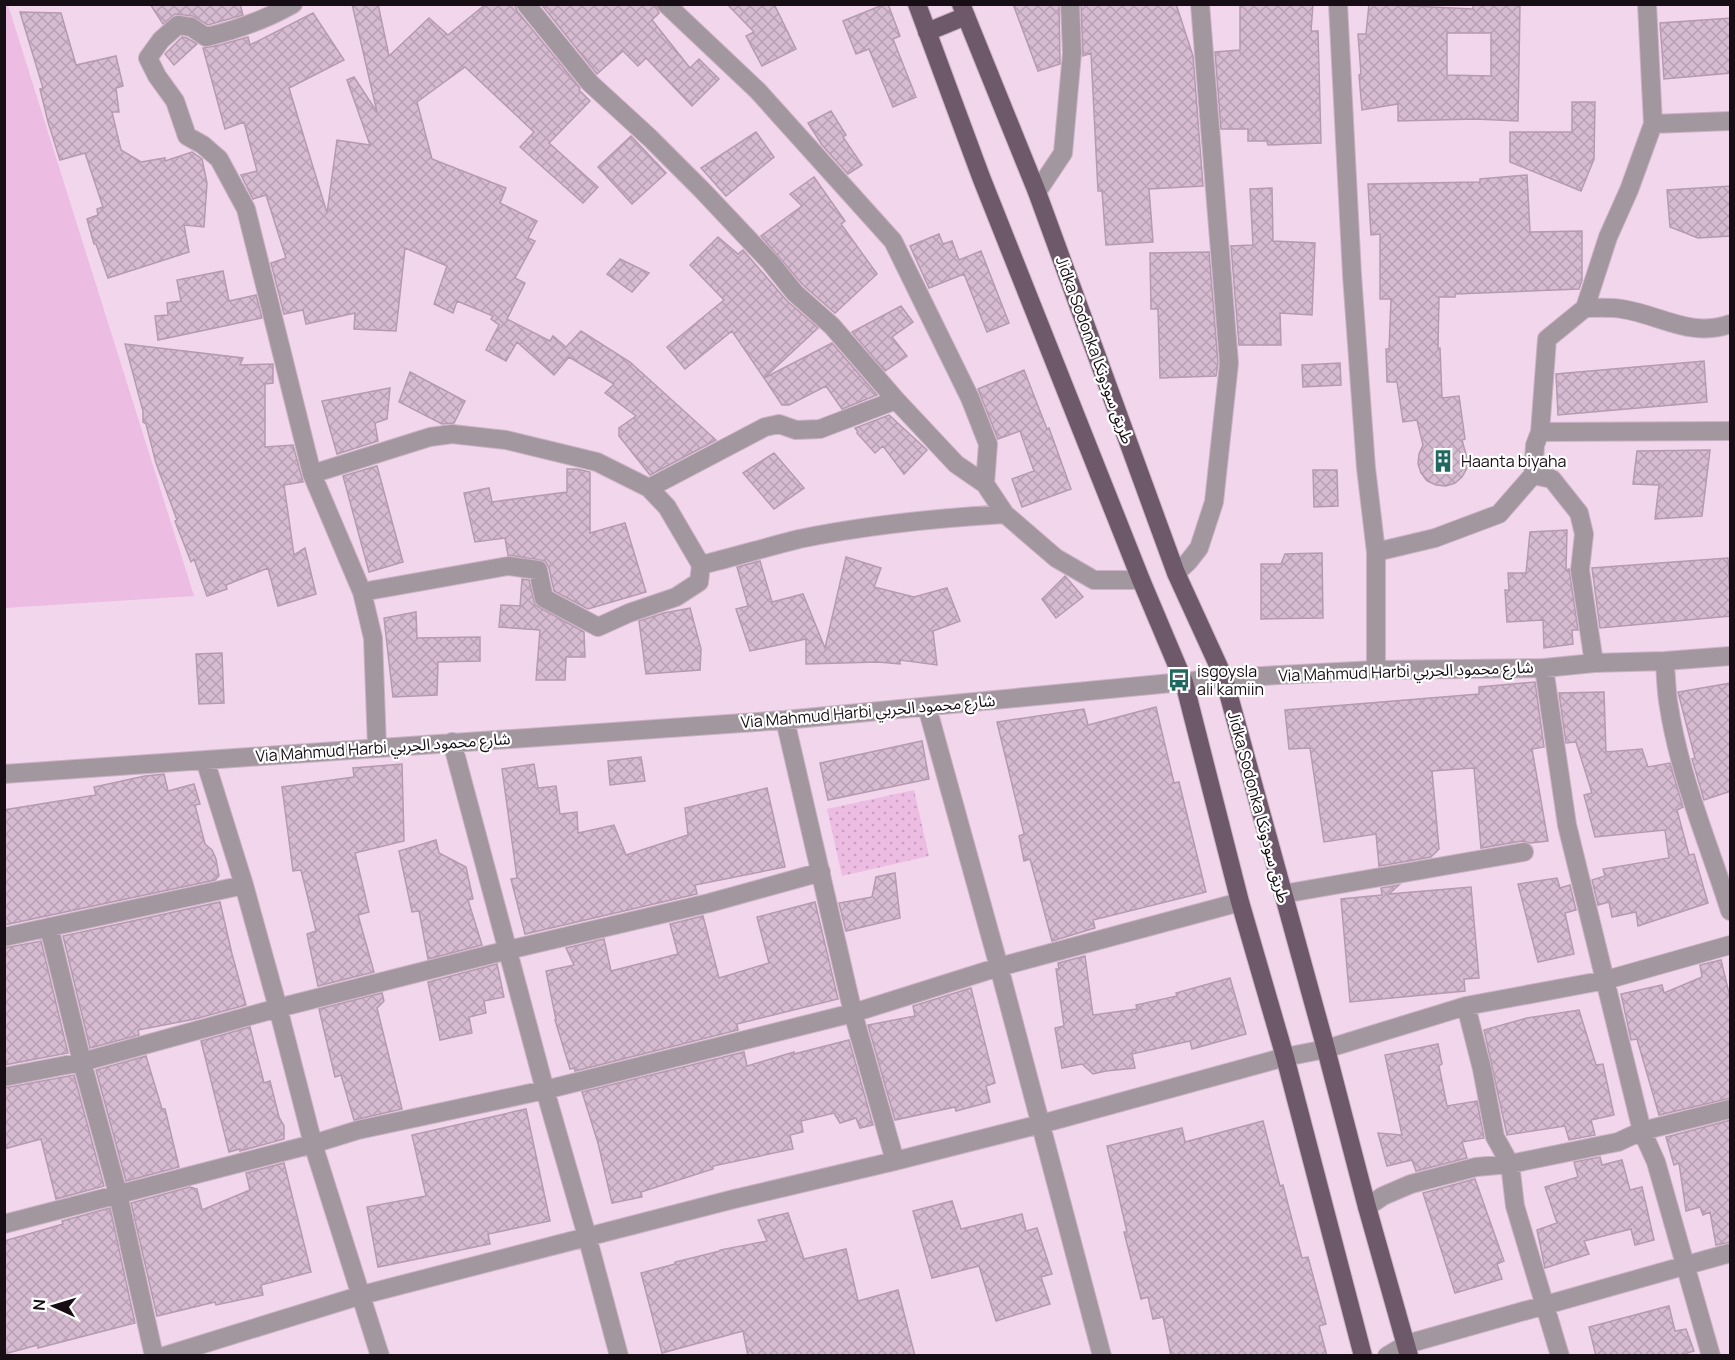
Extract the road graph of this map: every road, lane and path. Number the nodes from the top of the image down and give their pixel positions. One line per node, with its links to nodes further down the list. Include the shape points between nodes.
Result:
1 (293, 4): 19 (street, via 273,16 206,37 191,27 178,25 148,58 175,101 187,136 219,159 246,209)
2 (526, 4): 16 (street, via 590,83 702,190 795,293 832,326)
3 (666, 4): 21 (street, via 759,91 893,241 970,398 988,444)
4 (917, 4): 10 (main road)
5 (1070, 4): 13 (street, via 1072,53 1063,153)
6 (1200, 4): 26 (street, via 1229,363 1211,513 1199,548)
7 (1338, 4): 24 (street, via 1352,275)
8 (1647, 4): 12 (street)
9 (964, 10): 10 (main road); 13 (main road, Jidka Sodonka طريق سودونكا)
10 (927, 32): 27 (main road)
11 (1731, 121): 12 (street)
12 (1653, 123): 14 (street)
13 (1037, 192): 26 (main road, Jidka Sodonka طريق سودونكا)
14 (1585, 308): 15 (street, via 1622,309 1697,329); 18 (street, via 1547,339)
15 (1731, 324)
16 (896, 400): 21 (street, via 956,464); 22 (street, via 820,429 796,430 779,424 765,427)
17 (1731, 431): 18 (street)
18 (1540, 432): 20 (street)
19 (312, 474): 22 (street, via 430,437 452,434 506,440 597,462); 28 (street)
20 (1533, 474): 24 (street, via 1499,514 1435,538); 31 (street, via 1552,479 1579,513 1584,534 1580,570)
21 (985, 484): 23 (street)
22 (649, 488): 25 (street, via 667,507)
23 (1005, 514): 25 (street, via 849,531); 27 (street, via 1056,558 1094,580)
24 (1376, 552): 33 (street)
25 (701, 566): 28 (street, via 699,582 676,597 598,627 544,598 538,570 508,566)
26 (1176, 573): 34 (main road, Jidka Sodonka طريق سودونكا)
27 (1142, 580): 35 (main road)
28 (362, 592): 39 (street, via 373,638)
29 (1731, 656): 30 (street, Via Mahmud Harbi شارع محمود الحربي)
30 (1665, 661): 31 (street, Via Mahmud Harbi شارع محمود الحربي); 47 (street, via 1668,706 1678,751)
31 (1594, 663): 32 (street, Via Mahmud Harbi شارع محمود الحربي)
32 (1544, 668): 33 (street, Via Mahmud Harbi شارع محمود الحربي); 53 (street, via 1567,825)
33 (1376, 670): 34 (street, Via Mahmud Harbi شارع محمود الحربي)
34 (1224, 678): 35 (street, Via Mahmud Harbi شارع محمود الحربي); 45 (main road, Jidka Sodonka طريق سودونكا)
35 (1184, 682): 36 (street, Via Mahmud Harbi شارع محمود الحربي); 46 (main road)
36 (927, 707): 37 (street, Via Mahmud Harbi شارع محمود الحربي); 52 (street)
37 (785, 720): 38 (street, Via Mahmud Harbi شارع محمود الحربي); 43 (street)
38 (452, 742): 39 (street, Via Mahmud Harbi شارع محمود الحربي); 51 (street)
39 (377, 747): 40 (street, Via Mahmud Harbi شارع محمود الحربي)
40 (204, 760): 41 (street, Via Mahmud Harbi شارع محمود الحربي); 44 (street)
41 (4, 774)
42 (1524, 852): 45 (street)
43 (821, 872): 51 (street); 56 (street)
44 (244, 885): 48 (street); 55 (street)
45 (1283, 894): 57 (main road, Jidka Sodonka طريق سودونكا)
46 (1240, 902): 52 (street); 58 (main road)
47 (1731, 911)
48 (50, 927): 49 (street); 59 (street)
49 (4, 937)
50 (1731, 945): 53 (street)
51 (508, 950): 55 (street); 61 (street)
52 (999, 968): 56 (street); 63 (street)
53 (1606, 980): 54 (street); 64 (street)
54 (1466, 1006): 57 (street); 67 (street, via 1495,1137)
55 (279, 1008): 59 (street); 65 (street)
56 (854, 1013): 61 (street); 66 (street)
57 (1326, 1048): 58 (street); 69 (main road, Jidka Sodonka طريق سودونكا)
58 (1285, 1057): 63 (street); 82 (main road)
59 (82, 1062): 60 (street); 68 (street)
60 (4, 1077)
61 (545, 1090): 65 (street, via 358,1130); 71 (street)
62 (1731, 1109): 64 (street)
63 (1041, 1124): 66 (street); 81 (street)
64 (1642, 1131): 67 (street, via 1618,1142); 73 (street, via 1656,1162)
65 (313, 1144): 68 (street); 74 (street)
66 (895, 1161): 71 (street)
67 (1510, 1164): 69 (street, via 1476,1167 1411,1184); 75 (street, via 1515,1206)
68 (118, 1194): 70 (street); 77 (street)
69 (1367, 1207): 76 (main road, Jidka Sodonka طريق سودونكا)
70 (4, 1224)
71 (587, 1236): 74 (street); 80 (street)
72 (1731, 1253): 73 (street)
73 (1685, 1265): 75 (street); 85 (street)
74 (362, 1295): 78 (street); 79 (street)
75 (1546, 1306): 76 (street); 84 (street)
76 (1408, 1350): 83 (street)
77 (154, 1356)
78 (164, 1356)
79 (380, 1356)
80 (619, 1356)
81 (1102, 1356)
82 (1362, 1356)
83 (1387, 1356)
84 (1560, 1356)
85 (1711, 1356)

